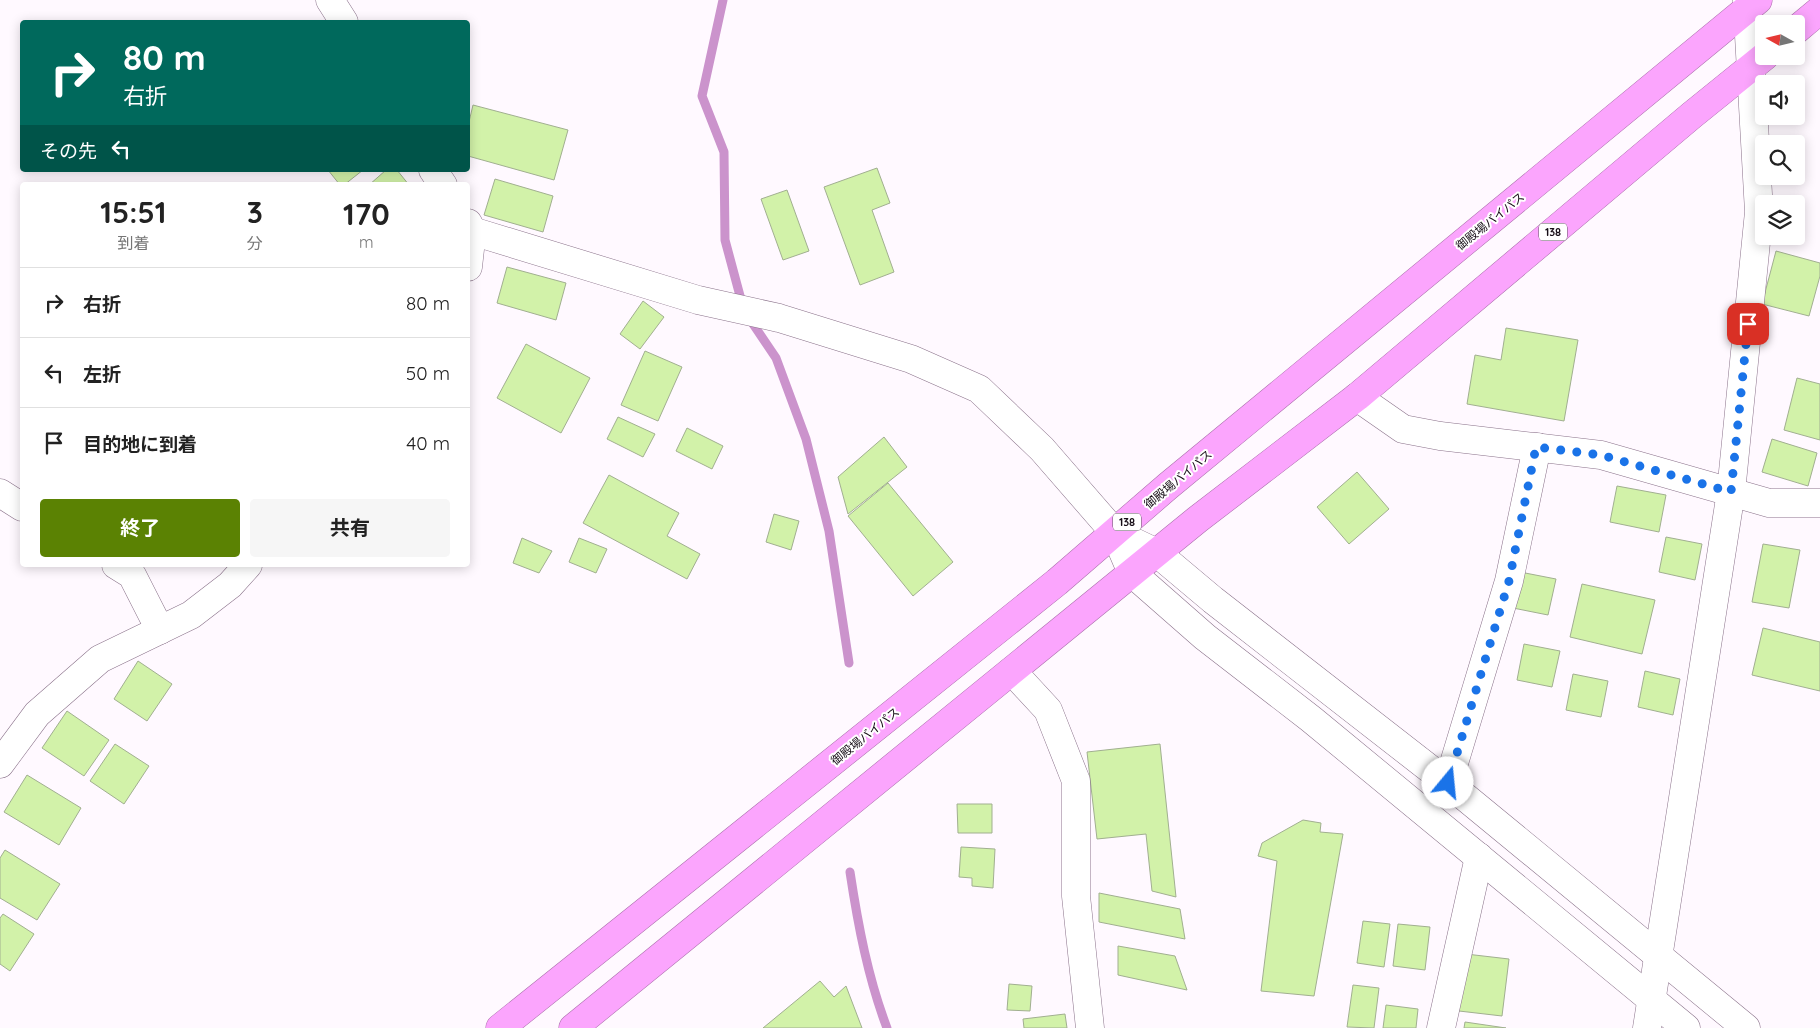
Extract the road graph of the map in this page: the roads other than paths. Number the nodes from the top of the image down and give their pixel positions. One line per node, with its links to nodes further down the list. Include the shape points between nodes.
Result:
1 (330, 0): 4 (street)
2 (1751, 3): 6 (street); 16 (highway, 御殿場バイパス / 138, via 1168,486)
3 (1820, 10): 5 (highway)
4 (343, 20)
5 (1805, 22)
6 (1755, 37)
7 (1755, 64): 10 (highway, 138)
8 (1758, 65): 12 (street, via 1759,212)
9 (470, 246): 16 (street, via 779,318 911,360 979,389 1042,449)
10 (1357, 397): 11 (street, via 1403,429); 17 (highway, 138)
11 (1536, 447): 12 (street, via 1601,455); 24 (street, via 1509,581)
12 (1731, 492): 14 (street, via 1769,503); 26 (street)
13 (0, 494): 15 (street)
14 (1820, 503)
15 (20, 506)
16 (1116, 533): 17 (street); 20 (street); 28 (highway, 御殿場バイパス / 138)
17 (1157, 553): 20 (highway, 138); 24 (street, via 1220,606)
18 (119, 567): 21 (street, via 132,575)
19 (246, 567): 21 (street, via 230,586 191,615)
20 (1132, 573): 22 (highway, 138); 25 (street, via 1191,626 1311,719)
21 (160, 630): 23 (street, via 100,659 37,714)
22 (1012, 671): 29 (highway, 138); 30 (street, via 1048,710 1076,781 1076,896)
23 (0, 764)
24 (1448, 783): 26 (street)
25 (1479, 857): 27 (street); 31 (street)
26 (1658, 955): 27 (street); 34 (street)
27 (1652, 999): 32 (street); 33 (street)
28 (500, 1028)
29 (573, 1028)
30 (1090, 1028)
31 (1441, 1028)
32 (1647, 1028)
33 (1686, 1028)
34 (1746, 1028)

